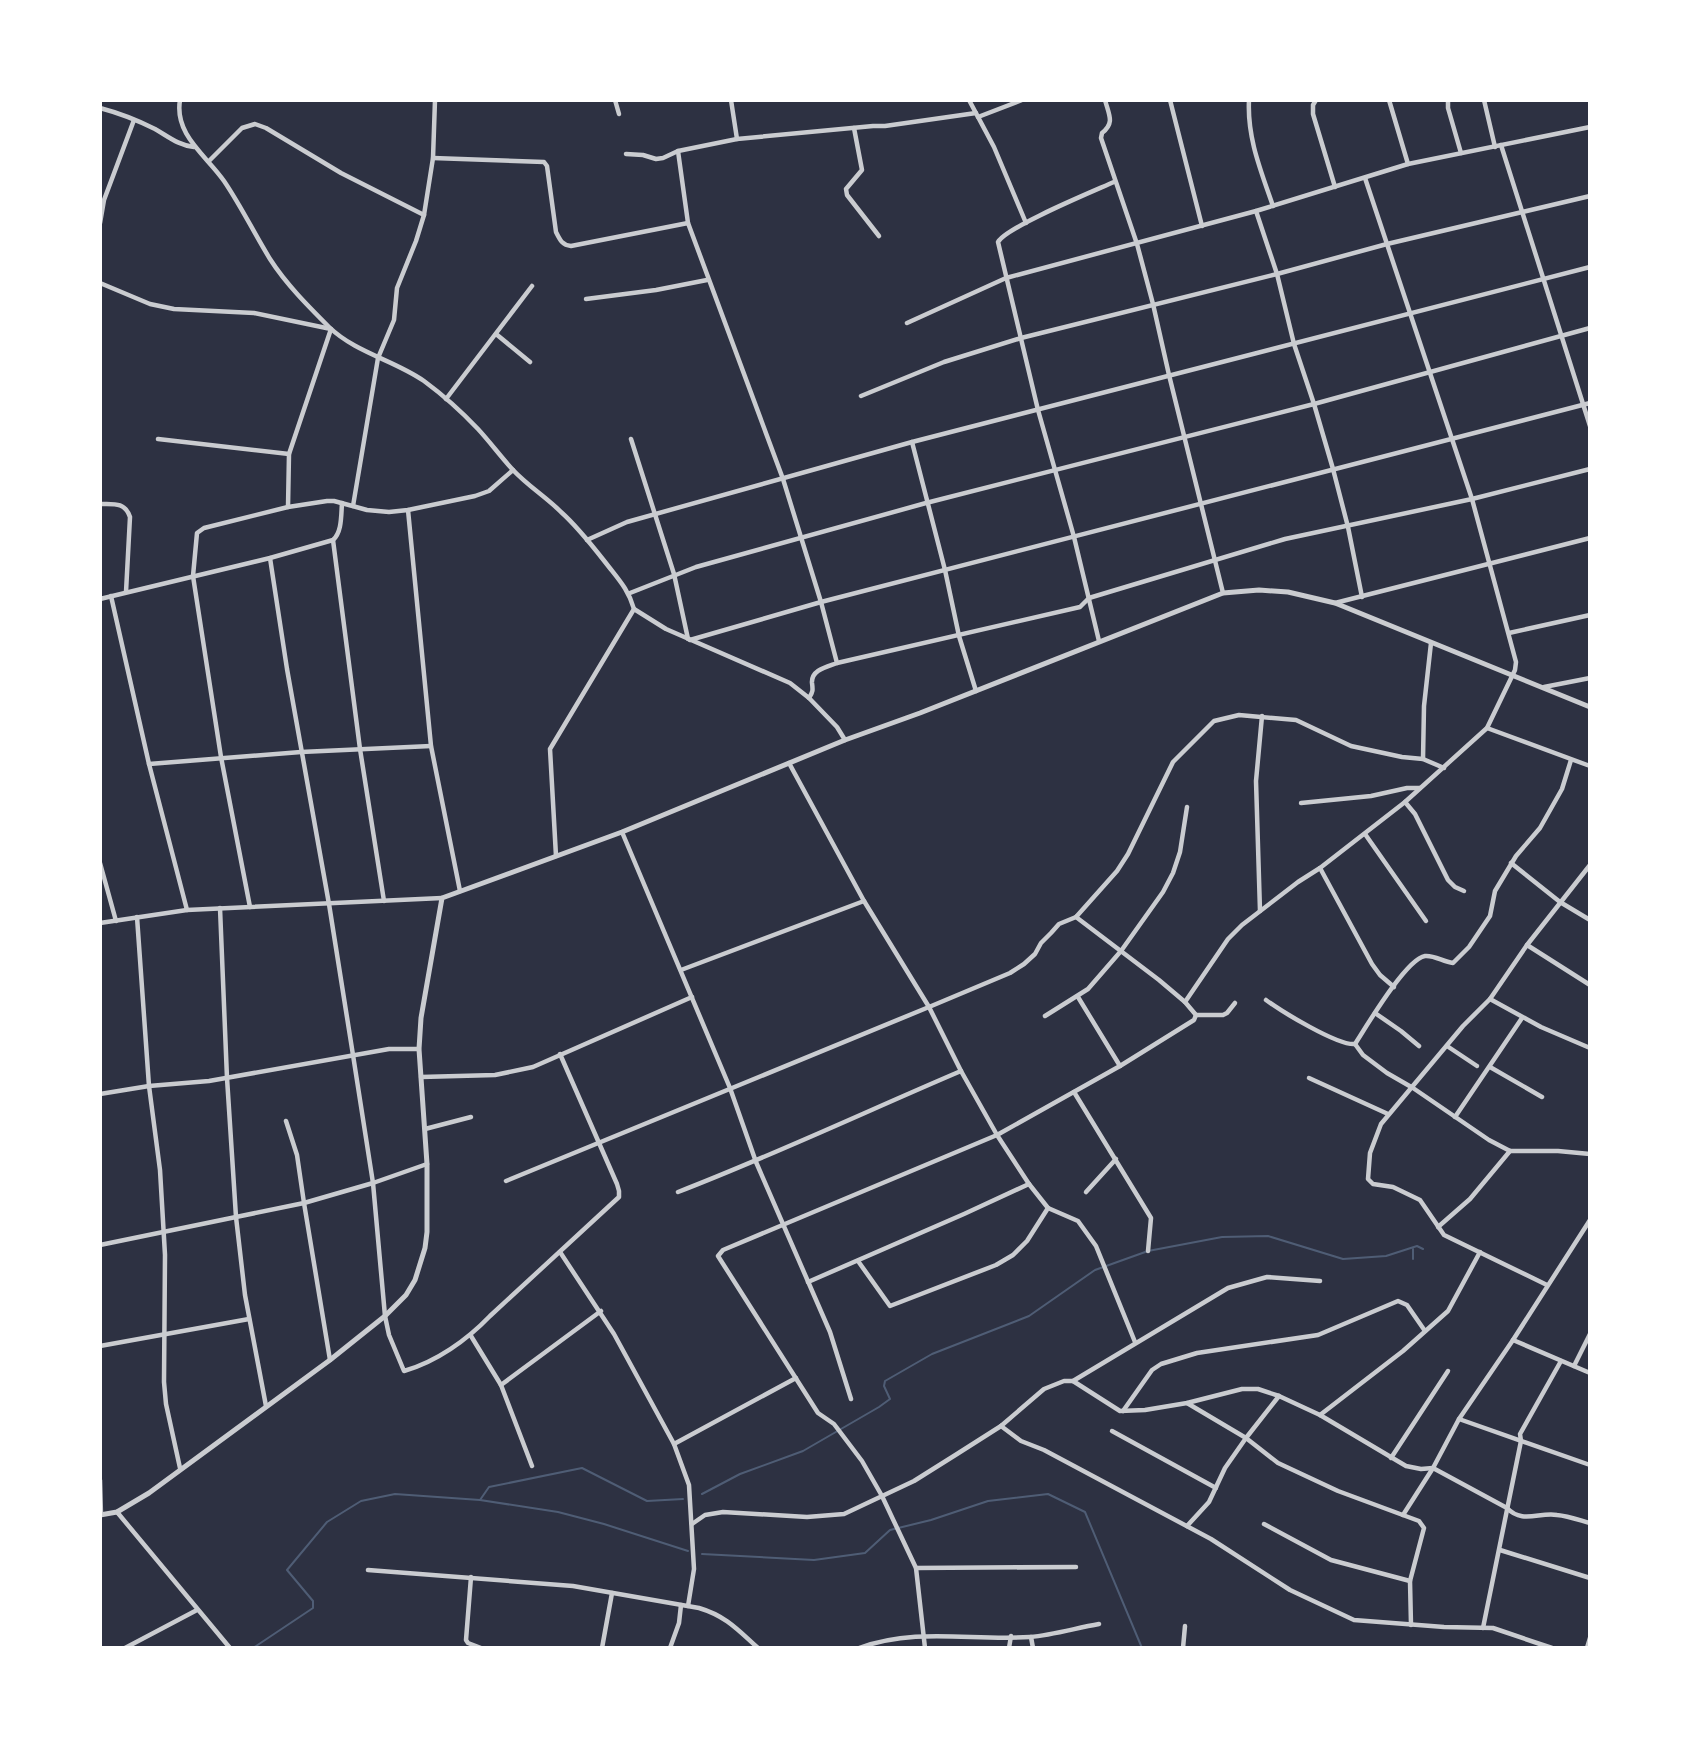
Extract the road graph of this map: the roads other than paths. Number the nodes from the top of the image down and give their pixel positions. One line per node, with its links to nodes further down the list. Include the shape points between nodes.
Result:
1 (180, 100): 22 (street, via 182,126)
2 (435, 100): 27 (street)
3 (615, 100): 15 (street)
4 (731, 100): 20 (street)
5 (969, 100): 16 (street)
6 (1022, 100): 16 (street)
7 (1105, 100): 31 (street, via 1111,123 1101,138)
8 (1170, 100): 41 (street)
9 (1249, 100): 34 (street, via 1254,149)
10 (1316, 100): 32 (street, via 1313,114)
11 (1389, 100): 29 (street)
12 (1448, 100): 25 (street)
13 (1484, 100): 23 (street)
14 (100, 108): 17 (street)
15 (619, 114)
16 (977, 115): 19 (street); 40 (street)
17 (134, 120): 22 (street, via 176,143); 38 (street, via 104,200)
18 (1590, 127): 21 (street)
19 (854, 128): 20 (street); 42 (street, via 862,170 846,189 847,195)
20 (737, 139): 24 (street)
21 (1501, 145): 23 (street); 36 (street)
22 (194, 147): 28 (street)
23 (1495, 147): 25 (street)
24 (678, 151): 26 (street, via 656,159); 39 (street)
25 (1461, 153): 29 (street)
26 (626, 154)
27 (433, 158): 37 (street); 39 (street, via 544,162 556,232 565,245)
28 (208, 161): 37 (street, via 242,128 255,124); 57 (street, via 235,198 270,259)
29 (1408, 164): 30 (street)
30 (1365, 178): 32 (street); 44 (street)
31 (1114, 182): 40 (street); 43 (street)
32 (1335, 187): 34 (street)
33 (1590, 196): 36 (street)
34 (1273, 206): 35 (street)
35 (1256, 211): 41 (street); 46 (street)
36 (1521, 213): 44 (street); 48 (street)
37 (424, 215): 62 (street, via 397,288 394,320)
38 (100, 223)
39 (688, 223): 49 (street)
40 (1026, 223): 47 (street, via 1001,238 998,246)
41 (1202, 226): 43 (street)
42 (879, 236)
43 (1137, 244): 47 (street); 53 (street)
44 (1387, 244): 46 (street); 54 (street)
45 (1590, 267): 48 (street)
46 (1277, 274): 53 (street); 61 (street)
47 (1006, 278): 55 (street); 60 (street)
48 (1544, 279): 54 (street); 59 (street)
49 (707, 280): 52 (street); 83 (street)
50 (100, 283): 57 (street, via 150,304 174,309 254,313)
51 (532, 286): 58 (street)
52 (586, 299)
53 (1153, 304): 60 (street); 65 (street)
54 (1410, 314): 61 (street); 64 (street)
55 (907, 323)
56 (1590, 328): 59 (street)
57 (331, 329): 62 (street); 78 (street)
58 (496, 334): 63 (street); 67 (street)
59 (1560, 335): 64 (street); 70 (street)
60 (1021, 338): 66 (street, via 944,362); 71 (street)
61 (1294, 344): 65 (street); 69 (street)
62 (378, 358): 67 (street, via 422,380); 89 (street)
63 (530, 362)
64 (1430, 373): 69 (street); 76 (street)
65 (1169, 375): 71 (street); 73 (street)
66 (861, 396)
67 (446, 399): 81 (street)
68 (1590, 403): 70 (street)
69 (1314, 404): 73 (street); 79 (street)
70 (1583, 405): 72 (street); 76 (street)
71 (1038, 410): 77 (street); 82 (street)
72 (1590, 426)
73 (1186, 436): 82 (street); 88 (street)
74 (158, 439): 78 (street)
75 (631, 439): 92 (street)
76 (1452, 439): 79 (street); 84 (street)
77 (912, 442): 83 (street); 86 (street)
78 (289, 454): 90 (street)
79 (1333, 469): 88 (street); 93 (street)
80 (1590, 469): 84 (street)
81 (513, 470): 91 (street, via 489,491); 98 (street, via 563,513)
82 (1056, 471): 86 (street); 94 (street)
83 (783, 479): 92 (street); 95 (street)
84 (1473, 499): 93 (street); 101 (street)
85 (342, 503): 89 (street); 90 (street, via 327,501); 97 (street, via 338,536)
86 (926, 503): 95 (street); 102 (street)
87 (100, 504): 105 (street, via 120,504 130,517)
88 (1201, 504): 94 (street); 100 (street)
89 (353, 506): 91 (street, via 389,512)
90 (288, 507): 104 (street, via 199,531)
91 (408, 510): 131 (street)
92 (655, 514): 98 (street); 103 (street)
93 (1348, 527): 100 (street, via 1285,539); 109 (street)
94 (1074, 537): 102 (street); 110 (street)
95 (801, 538): 103 (street); 112 (street)
96 (1590, 538): 101 (street)
97 (333, 540): 99 (street); 132 (street)
98 (587, 540): 106 (street)
99 (270, 558): 104 (street); 133 (street)
100 (1216, 560): 107 (street); 110 (street)
101 (1488, 564): 109 (street); 116 (street)
102 (945, 570): 112 (street); 117 (street)
103 (674, 574): 106 (street); 118 (street)
104 (193, 576): 105 (street); 134 (street)
105 (126, 592): 108 (street)
106 (630, 593): 114 (street)
107 (1223, 593): 113 (street, via 1288,592); 119 (street)
108 (111, 596): 111 (street); 138 (street)
109 (1362, 597): 113 (street)
110 (1089, 598): 117 (street, via 1080,607); 119 (street)
111 (100, 599)
112 (822, 602): 118 (street); 121 (street)
113 (1335, 603): 120 (street)
114 (634, 609): 118 (street); 147 (street, via 550,748)
115 (1590, 615): 116 (street)
116 (1509, 633): 122 (street, via 1516,662)
117 (959, 636): 121 (street); 125 (street)
118 (689, 639): 126 (street, via 790,683)
119 (1099, 641): 125 (street)
120 (1431, 643): 122 (street); 135 (street, via 1424,706)
121 (837, 663): 126 (street, via 814,673)
122 (1513, 676): 124 (street); 129 (street)
123 (1590, 678): 124 (street)
124 (1544, 687): 127 (street)
125 (976, 691): 130 (street)
126 (809, 698): 130 (street)
127 (1590, 707)
128 (1262, 716): 135 (street, via 1296,720 1351,746); 162 (street, via 1256,781); 164 (street, via 1239,715 1214,721 1173,762 1128,854)
129 (1486, 728): 136 (street); 140 (street)
130 (845, 740): 137 (street)
131 (431, 746): 132 (street); 152 (street)
132 (360, 749): 133 (street); 155 (street)
133 (301, 752): 134 (street); 158 (street)
134 (221, 757): 138 (street); 159 (street)
135 (1424, 759): 140 (street)
136 (1570, 760): 139 (street); 149 (street, via 1557,799 1540,828)
137 (789, 763): 145 (street); 156 (street)
138 (149, 764): 161 (street)
139 (1590, 766)
140 (1444, 768): 141 (street)
141 (1421, 788): 142 (street); 143 (street)
142 (1406, 802): 146 (street); 153 (street, via 1448,880)
143 (1301, 803)
144 (1187, 807): 170 (street, via 1173,873)
145 (622, 832): 147 (street); 171 (street)
146 (1365, 834): 151 (street); 167 (street)
147 (556, 856): 152 (street)
148 (100, 863): 166 (street)
149 (1511, 863): 157 (street); 173 (street, via 1495,891 1490,916 1456,962 1418,958)
150 (1590, 865): 157 (street)
151 (1320, 868): 162 (street); 173 (street, via 1372,964)
152 (460, 891): 154 (street)
153 (1464, 891)
154 (442, 898): 155 (street); 189 (street)
155 (384, 901): 158 (street)
156 (864, 901): 171 (street); 180 (street)
157 (1560, 902): 165 (street); 169 (street)
158 (330, 904): 159 (street); 190 (street)
159 (250, 907): 160 (street)
160 (220, 908): 161 (street); 197 (street)
161 (187, 910): 163 (street)
162 (1260, 911): 178 (street, via 1228,939)
163 (137, 917): 166 (street); 199 (street)
164 (1076, 917): 170 (street); 180 (street, via 1059,924 1035,954 1010,973)
165 (1590, 920)
166 (116, 921): 168 (street)
167 (1426, 921)
168 (100, 923)
169 (1527, 945): 172 (street); 176 (street)
170 (1121, 951): 175 (street); 178 (street)
171 (681, 970): 174 (street)
172 (1590, 985)
173 (1394, 987): 181 (street)
174 (692, 997): 191 (street); 200 (street)
175 (1078, 997): 182 (street); 192 (street)
176 (1490, 999): 184 (street); 187 (street)
177 (1266, 1000): 185 (street, via 1342,1043)
178 (1185, 1002): 183 (street)
179 (1234, 1003): 183 (street, via 1223,1015)
180 (929, 1007): 195 (street); 200 (street)
181 (1375, 1013): 185 (street); 186 (street)
182 (1045, 1016)
183 (1196, 1016): 192 (street)
184 (1522, 1018): 188 (street); 194 (street)
185 (1356, 1044): 201 (street, via 1363,1055)
186 (1419, 1046)
187 (1447, 1046): 193 (street); 201 (street)
188 (1590, 1048)
189 (419, 1049): 190 (street); 196 (street)
190 (353, 1054): 197 (street); 218 (street)
191 (560, 1054): 196 (street, via 533,1067 495,1075); 211 (street)
192 (1120, 1066): 202 (street)
193 (1477, 1066)
194 (1490, 1067): 204 (street); 207 (street)
195 (961, 1071): 210 (street); 215 (street)
196 (421, 1077): 209 (street)
197 (227, 1078): 199 (street); 224 (street)
198 (1309, 1078): 205 (street)
199 (149, 1086): 203 (street); 229 (street)
200 (730, 1088): 211 (street); 215 (street)
201 (1413, 1088): 205 (street); 207 (street)
202 (1074, 1092): 210 (street); 214 (street)
203 (100, 1094)
204 (1542, 1097)
205 (1388, 1114): 227 (street, via 1370,1153 1368,1179 1420,1200)
206 (471, 1117): 209 (street)
207 (1455, 1117): 212 (street)
208 (286, 1120): 222 (street, via 297,1155)
209 (425, 1129): 216 (street)
210 (997, 1135): 219 (street); 226 (street)
211 (598, 1143): 217 (street); 233 (street, via 620,1191 619,1197)
212 (1510, 1151): 213 (street); 227 (street, via 1470,1199)
213 (1590, 1154)
214 (1116, 1159): 221 (street); 232 (street, via 1150,1218)
215 (756, 1162): 220 (street); 226 (street)
216 (427, 1164): 218 (street); 240 (street, via 423,1256 406,1295)
217 (506, 1181)
218 (373, 1183): 222 (street); 240 (street)
219 (1029, 1184): 223 (street); 235 (street)
220 (678, 1192)
221 (1086, 1192)
222 (304, 1203): 224 (street); 249 (street)
223 (1048, 1208): 235 (street, via 1027,1241 996,1265 890,1306); 247 (street, via 1078,1221 1096,1246)
224 (236, 1216): 229 (street); 241 (street)
225 (1590, 1220): 228 (street)
226 (783, 1226): 237 (street); 254 (street, via 723,1250 718,1256)
227 (1437, 1227): 234 (street, via 1444,1235)
228 (1584, 1229): 230 (street); 238 (street)
229 (164, 1233): 231 (street); 244 (street)
230 (1590, 1233)
231 (100, 1245)
232 (1148, 1251)
233 (560, 1252): 239 (street); 245 (street)
234 (1480, 1252): 238 (street); 242 (street, via 1448,1311)
235 (858, 1261): 237 (street)
236 (1320, 1281): 247 (street, via 1267,1277 1234,1286)
237 (808, 1282): 258 (street, via 830,1332)
238 (1547, 1285): 246 (street)
239 (601, 1311): 256 (street); 268 (street)
240 (385, 1316): 245 (street, via 404,1371); 249 (street)
241 (249, 1319): 244 (street); 260 (street)
242 (1425, 1331): 261 (street, via 1401,1301 1317,1335 1197,1353 1152,1370); 262 (street)
243 (1590, 1334): 251 (street)
244 (164, 1335): 248 (street); 272 (street, via 166,1404)
245 (471, 1336): 256 (street)
246 (1513, 1340): 250 (street); 263 (street)
247 (1135, 1342): 255 (street)
248 (100, 1346)
249 (330, 1360): 260 (street)
250 (1561, 1361): 251 (street); 267 (street, via 1520,1434)
251 (1574, 1366): 253 (street)
252 (1448, 1371): 269 (street)
253 (1590, 1373)
254 (796, 1378): 268 (street); 276 (street, via 818,1413 834,1424 862,1461)
255 (1073, 1381): 261 (street); 264 (street, via 1044,1389)
256 (501, 1385): 271 (street)
257 (1279, 1396): 259 (street, via 1251,1388); 262 (street); 266 (street)
258 (851, 1399)
259 (1187, 1403): 261 (street); 266 (street)
260 (266, 1406): 272 (street)
261 (1123, 1411)
262 (1320, 1415): 269 (street)
263 (1459, 1419): 267 (street); 273 (street)
264 (1000, 1426): 276 (street, via 914,1481); 284 (street, via 1021,1442 1044,1450)
265 (1112, 1431): 275 (street)
266 (1246, 1438): 275 (street); 280 (street, via 1278,1463 1306,1477)
267 (1521, 1441): 270 (street); 277 (street)
268 (674, 1444): 282 (street, via 689,1485)
269 (1391, 1458): 273 (street, via 1411,1468)
270 (1590, 1465)
271 (532, 1466)
272 (180, 1468): 278 (street)
273 (1433, 1468): 277 (street); 280 (street)
274 (100, 1480): 279 (street)
275 (1216, 1488): 284 (street)
276 (882, 1496): 282 (street, via 844,1514 787,1517 723,1512 705,1515); 287 (street)
277 (1507, 1508): 281 (street, via 1526,1517 1557,1515); 285 (street)
278 (117, 1512): 279 (street); 295 (street)
279 (101, 1515)
280 (1402, 1515): 291 (street, via 1419,1521 1424,1528)
281 (1590, 1522)
282 (692, 1524): 294 (street, via 694,1569)
283 (1264, 1524): 291 (street, via 1331,1560)
284 (1187, 1526): 297 (street, via 1290,1590 1354,1620)
285 (1500, 1550): 290 (street); 299 (street)
286 (1077, 1567): 287 (street)
287 (916, 1568): 300 (street)
288 (368, 1570): 289 (street)
289 (471, 1576): 292 (street); 306 (street, via 466,1640)
290 (1590, 1578)
291 (1410, 1581): 297 (street)
292 (612, 1593): 293 (street); 307 (street)
293 (681, 1605): 294 (street); 308 (street)
294 (688, 1606): 309 (street, via 711,1612 735,1625)
295 (198, 1610): 304 (street); 305 (street)
296 (1099, 1624): 302 (street)
297 (1411, 1625): 299 (street)
298 (1185, 1626): 314 (street)
299 (1483, 1628): 315 (street)
300 (924, 1634): 301 (street); 310 (street); 311 (street)
301 (1011, 1636): 302 (street); 312 (street)
302 (1031, 1637): 313 (street)
303 (1590, 1638): 316 (street)
304 (124, 1647)
305 (230, 1647)
306 (482, 1647)
307 (602, 1647)
308 (670, 1647)
309 (758, 1647)
310 (859, 1647)
311 (925, 1647)
312 (1009, 1647)
313 (1033, 1647)
314 (1183, 1647)
315 (1552, 1647)
316 (1587, 1647)

